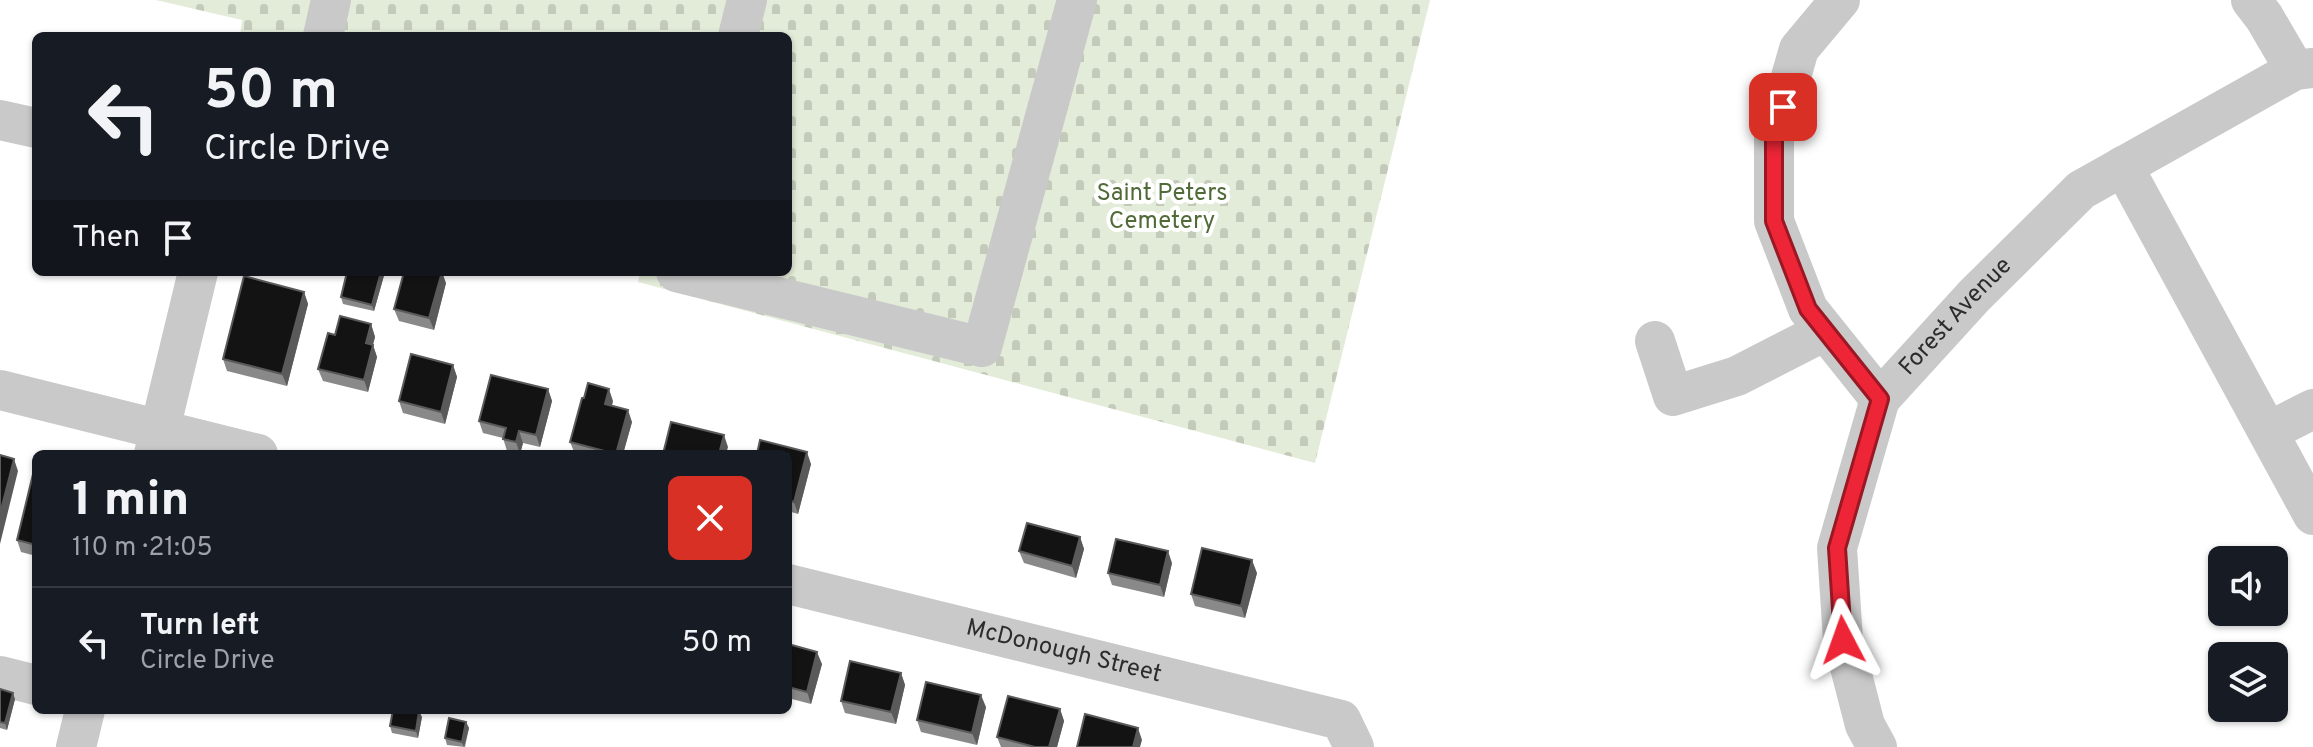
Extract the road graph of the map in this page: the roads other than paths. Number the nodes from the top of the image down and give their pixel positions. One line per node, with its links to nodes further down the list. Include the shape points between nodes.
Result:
1 (331, 0): 6 (street)
2 (747, 0): 7 (street)
3 (1077, 0): 13 (street, via 982,347)
4 (1840, 0): 14 (street, via 1799,49 1774,136 1774,221 1808,309)
5 (2251, 0): 8 (street)
6 (324, 32)
7 (739, 32)
8 (2304, 69): 11 (street, Forest Avenue)
9 (0, 120): 10 (street)
10 (32, 127)
11 (2123, 166): 17 (street, Forest Avenue, via 2081,190); 19 (street)
12 (197, 276): 20 (street)
13 (692, 276)
14 (1825, 331): 15 (street, via 1737,376 1673,396); 17 (street)
15 (1655, 341)
16 (0, 390): 20 (street)
17 (1880, 399): 29 (street, Forest Avenue, via 1837,548 1843,640 1865,725)
18 (2313, 409): 19 (street)
19 (2268, 432): 22 (street)
20 (158, 442): 21 (street)
21 (225, 450)
22 (2313, 515)
23 (792, 585): 27 (street, McDonough Street)
24 (0, 676): 25 (street)
25 (32, 684)
26 (84, 714): 28 (street)
27 (1347, 734)
28 (76, 747)
29 (1877, 747)

